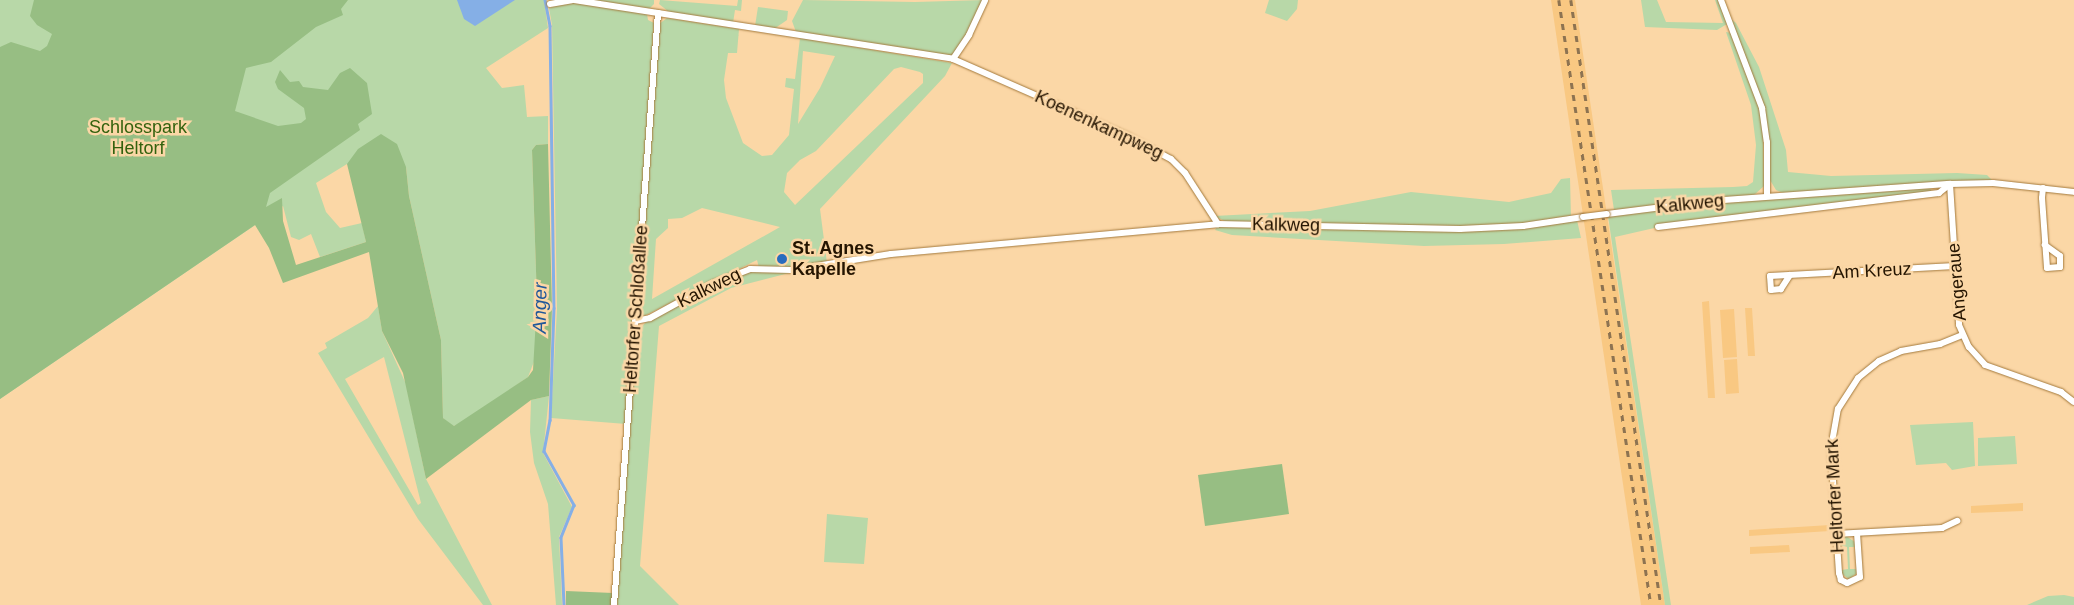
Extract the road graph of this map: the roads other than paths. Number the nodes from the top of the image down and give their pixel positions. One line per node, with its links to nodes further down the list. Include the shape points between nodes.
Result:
1 (573, 0): 4 (street); 5 (street)
2 (985, 0): 6 (street)
3 (1721, 0): 10 (street, via 1762,108 1767,142)
4 (550, 4)
5 (658, 13): 6 (street); 16 (street, Heltorfer Schloßallee)
6 (953, 60): 11 (street, Koenenkampweg, via 1126,135 1171,159 1185,173)
7 (1950, 184): 8 (street, Kalkweg, via 1993,183); 10 (street, Kalkweg); 12 (street, Kalkweg, via 1939,194); 14 (street, Angeraue)
8 (2043, 188): 9 (street, Kalkweg); 13 (street)
9 (2074, 192)
10 (1767, 196): 11 (street, Kalkweg, bridge, via 1523,226 1460,230)
11 (1218, 224): 16 (street, Kalkweg, via 899,253 791,270 750,269 714,283 650,318)
12 (1658, 227)
13 (2045, 245)
14 (1955, 266): 15 (street, Am Kreuz); 17 (street, Angeraue)
15 (1790, 275)
16 (635, 321): 22 (street, Heltorfer Schloßallee)
17 (1962, 335): 18 (street, Angeraue, via 1985,365 2061,392); 21 (street, Heltorfer Mark, via 1889,356 1867,370 1850,388 1838,409 1831,434)
18 (2074, 402)
19 (1957, 521): 20 (street, via 1942,528)
20 (1857, 533): 21 (street); 21 (street, Heltorfer Mark, via 1860,577 1847,583 1839,576)
21 (1836, 534)
22 (614, 605)

